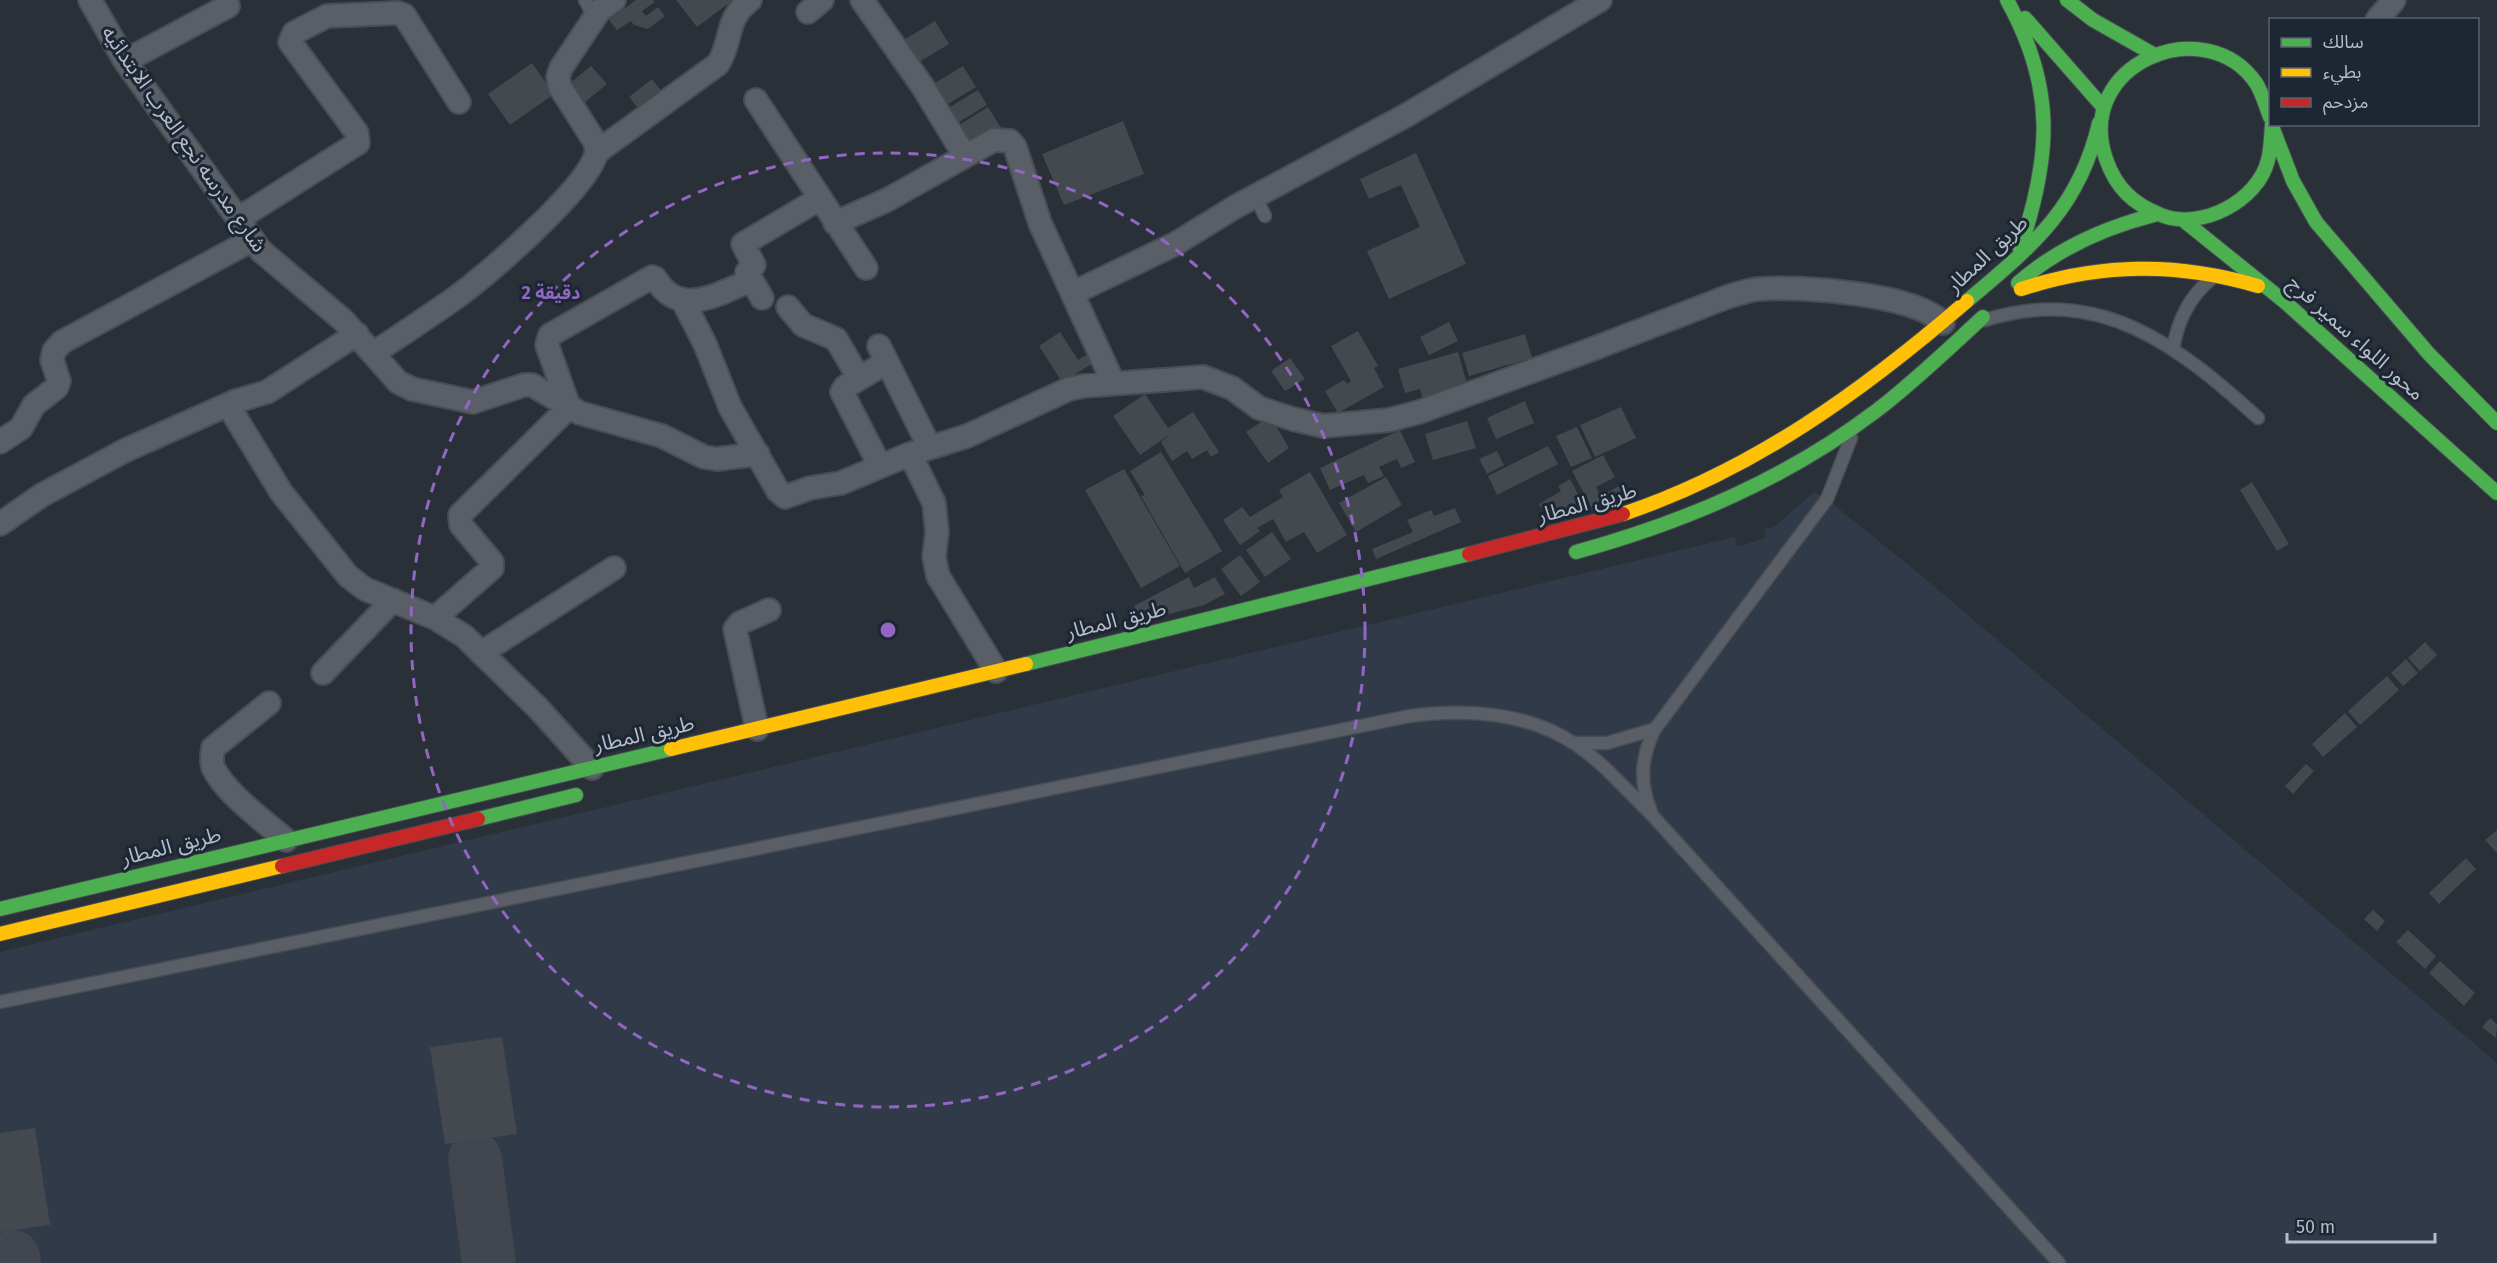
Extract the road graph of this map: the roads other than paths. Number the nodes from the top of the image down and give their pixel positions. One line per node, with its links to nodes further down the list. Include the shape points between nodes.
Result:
1 (90, 0): 13 (street, شارع مدرسه نجع العرب الابتدائيه)
2 (614, 0): 10 (street)
3 (750, 0): 21 (street, via 731,22 717,64)
4 (862, 0): 22 (street)
5 (1600, 0): 33 (street, via 1260,206)
6 (2007, 0): 16 (main road); 29 (main road, via 2026,34 2043,108 2040,184)
7 (2067, 0): 12 (main road)
8 (2394, 0): 11 (street)
9 (228, 6): 13 (street)
10 (590, 9): 21 (street, via 558,77)
11 (2379, 18)
12 (2153, 54): 16 (main road, via 2120,77); 17 (main road, via 2179,47 2228,58 2254,80)
13 (125, 61): 25 (street, شارع مدرسه نجع العرب الابتدائيه)
14 (756, 100): 23 (street)
15 (459, 102): 25 (street, via 404,15 321,18 294,33 290,42 357,133 358,143)
16 (2103, 107): 18 (main road)
17 (2269, 113)
18 (2099, 123): 24 (main road, via 2102,155 2115,184); 29 (main road, طريق المطار, via 2091,156 2076,188 2057,216)
19 (2272, 126): 26 (main road, via 2268,163 2249,194 2219,214)
20 (2273, 126): 48 (main road, محور اللواء سمير فرج, via 2293,181 2316,222 2429,354)
21 (597, 152): 41 (street, via 579,182 529,235 460,294)
22 (965, 156): 27 (street, via 887,200); 33 (street, via 994,140 1002,139 1015,147 1040,223)
23 (819, 199): 27 (street); 34 (street, via 743,244 754,265 747,272 756,289 702,300)
24 (2154, 215): 26 (main road); 35 (main road, طريق المطار, via 2073,243)
25 (238, 219): 28 (street, شارع مدرسه نجع العرب الابتدائيه)
26 (2183, 220): 32 (main road, محور اللواء سمير فرج)
27 (835, 223): 30 (street)
28 (252, 240): 39 (street, شارع مدرسه نجع العرب الابتدائيه, via 270,261); 50 (street, via 62,342 52,360 59,381 57,387 34,405 21,428)
29 (2017, 256): 37 (main road, طريق المطار)
30 (866, 268)
31 (2217, 274): 32 (main road); 35 (main road, via 2158,266 2119,266 2061,276); 40 (lane, via 2191,299 2179,323)
32 (2273, 291): 54 (main road, محور اللواء سمير فرج)
33 (1072, 293): 43 (street)
34 (682, 299): 46 (street, via 666,292 652,277 550,335 547,345); 52 (street, via 730,407)
35 (2002, 299): 38 (main road, طريق المطار)
36 (788, 307): 42 (street, via 803,324 836,339)
37 (1943, 323): 43 (street, via 1922,309 1863,296 1756,290 1727,297 1419,412 1353,425 1323,426 1293,419 1259,408 1232,388 1203,377); 44 (main road, طريق المطار)
38 (1976, 323): 40 (lane, via 2011,312 2048,308 2084,311 2120,320); 49 (main road, طريق المطار)
39 (357, 334): 41 (street, شارع مدرسه نجع العرب الابتدائيه); 45 (street, via 267,392)
40 (2173, 349): 47 (lane)
41 (374, 353): 46 (street, شارع مدرسه نجع العرب الابتدائيه, via 398,382 412,389 473,402 532,385)
42 (859, 378): 51 (street, via 883,354); 53 (street, via 842,392)
43 (1113, 382): 51 (street, via 1069,388 967,436)
44 (1842, 404): 49 (main road); 62 (main road, طريق المطار, via 1750,461 1653,507)
45 (228, 405): 55 (street, via 126,450 42,495); 58 (street, via 281,492 331,558 365,589)
46 (568, 407): 52 (street, شارع مدرسه نجع العرب الابتدائيه, via 662,436 704,457); 60 (street, via 460,515 461,525 492,562 492,568)
47 (2258, 418)
48 (2497, 423)
49 (1857, 425): 56 (main road, طريق المطار, via 1727,502 1674,524); 66 (lane, via 1827,499)
50 (0, 442)
51 (920, 450): 53 (street); 62 (street, via 934,503 938,576)
52 (758, 454): 53 (street, via 785,497 812,487 838,484)
53 (880, 466)
54 (2497, 492)
55 (0, 524)
56 (1565, 554)
57 (614, 568): 61 (street)
58 (393, 600): 60 (street); 63 (street)
59 (769, 610): 65 (street, via 735,629)
60 (435, 618): 61 (street, via 464,636)
61 (481, 653): 68 (street)
62 (996, 671): 65 (main road, طريق المطار)
63 (323, 673)
64 (269, 703): 72 (street, via 213,748 212,758 223,781)
65 (757, 729): 68 (main road, طريق المطار)
66 (1655, 729): 67 (lane, via 1615,741); 70 (lane, via 1642,772)
67 (1573, 742): 70 (lane); 76 (lane, via 1515,719 1480,713 1410,716)
68 (592, 768): 71 (main road, طريق المطار)
69 (586, 793): 73 (main road)
70 (1652, 815): 77 (lane)
71 (382, 818): 72 (main road, طريق المطار); 73 (main road)
72 (286, 840): 74 (main road, طريق المطار)
73 (388, 841): 75 (main road)
74 (0, 909)
75 (0, 934)
76 (0, 1002)
77 (2059, 1263)

